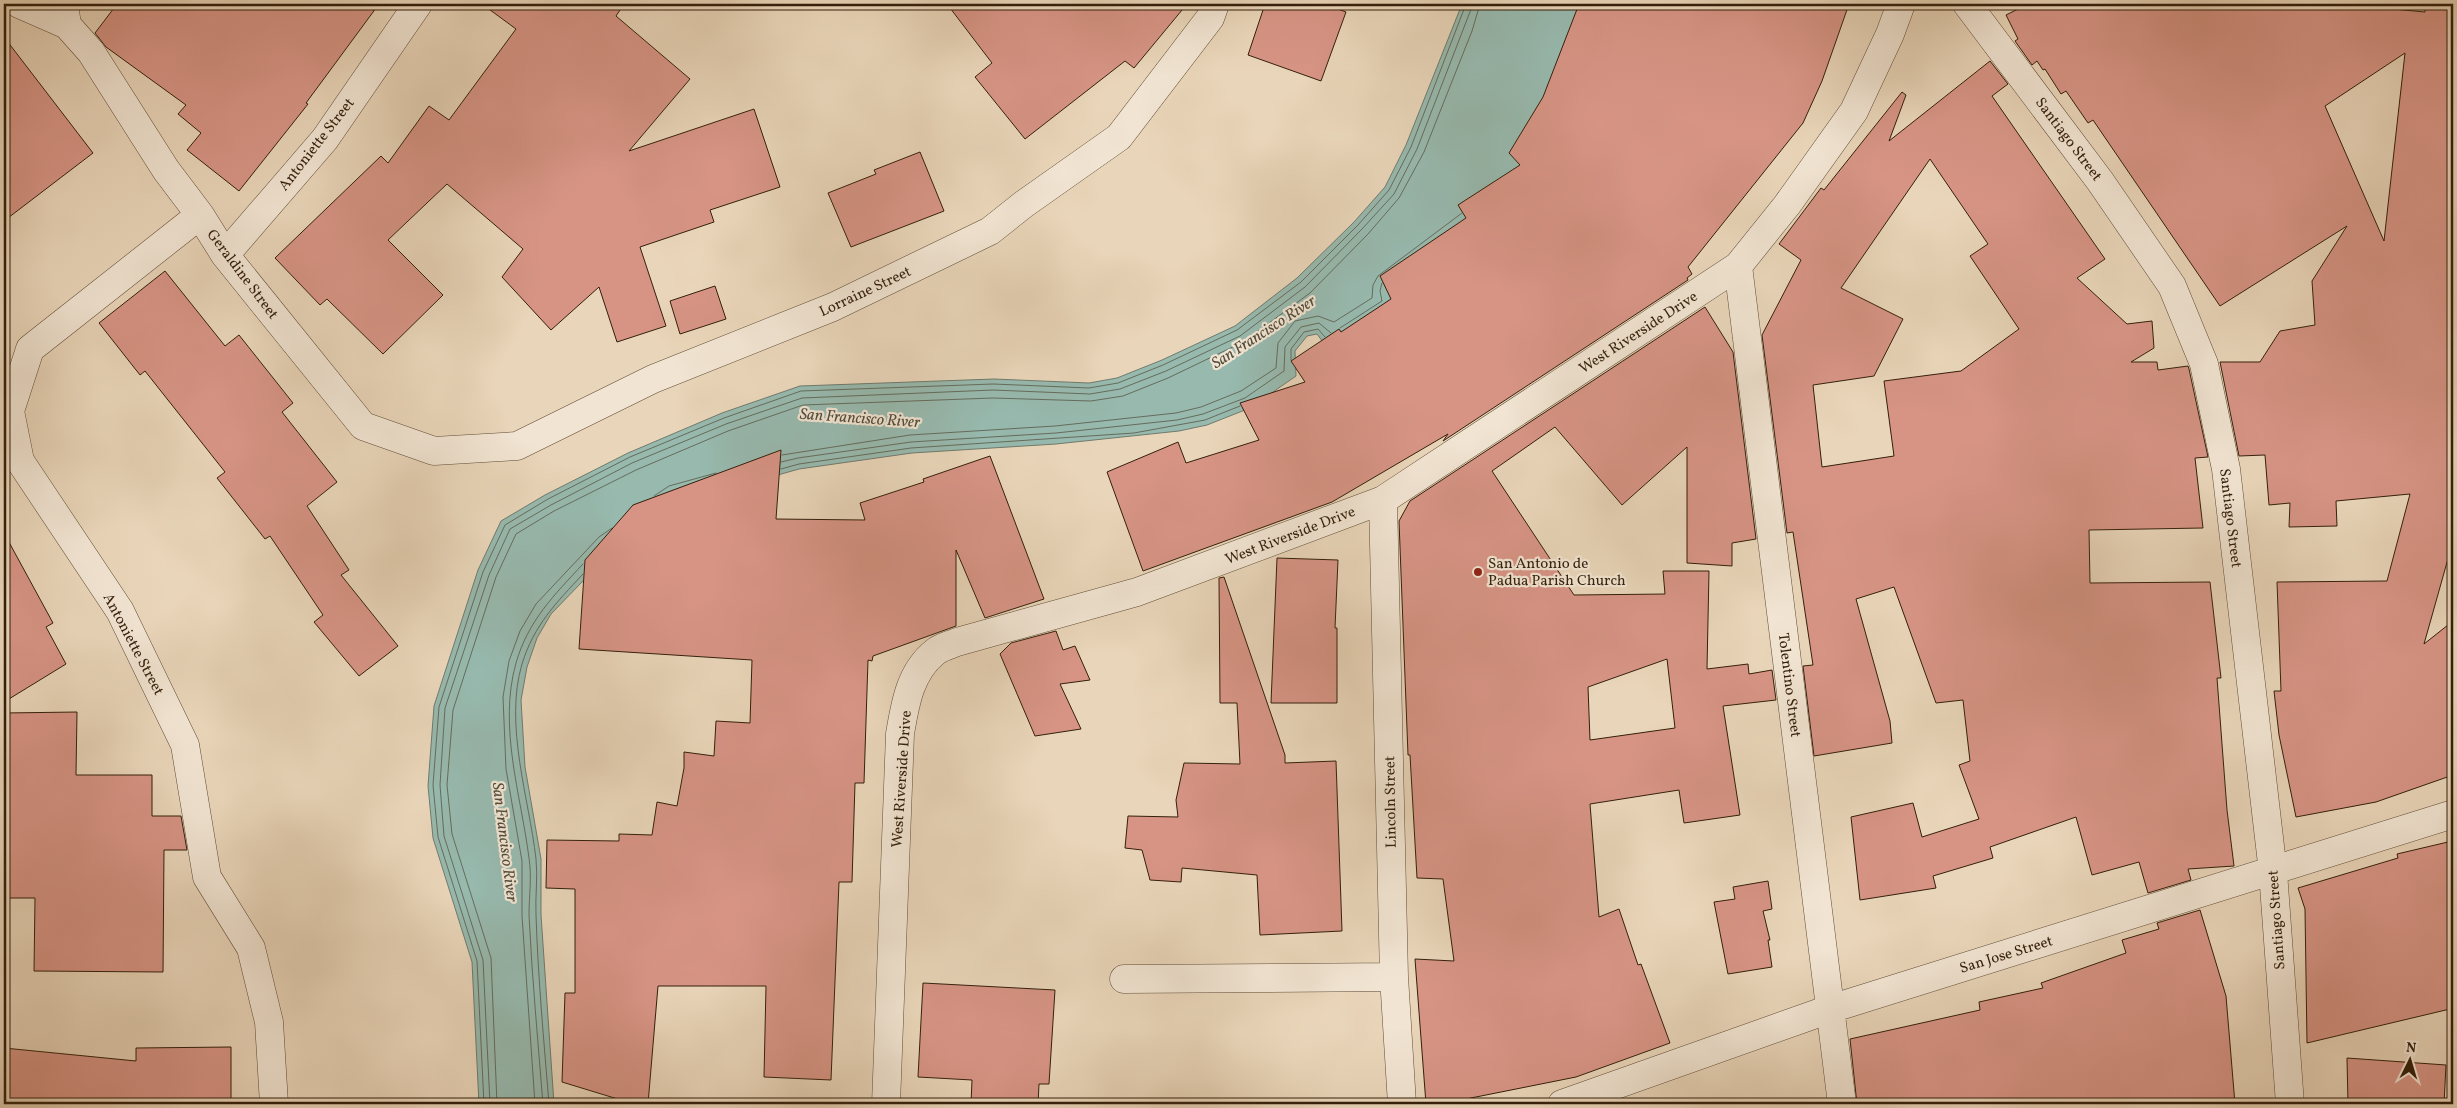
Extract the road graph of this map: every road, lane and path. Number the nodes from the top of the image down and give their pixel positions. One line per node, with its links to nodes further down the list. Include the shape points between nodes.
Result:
1 (19, 4): 6 (street)
2 (418, 4): 8 (street, Antoniette Street, via 325,139)
3 (1215, 4): 10 (street, Lorraine Street, via 1210,18 1119,136 990,231 833,307 653,379 517,446)
4 (1901, 4): 9 (street, West Riverside Drive, via 1854,111 1805,182)
5 (1967, 4): 13 (street, Santiago Street, via 2100,181 2172,286 2204,364 2226,470)
6 (65, 14): 7 (street, Geraldine Street, via 166,170)
7 (200, 215): 8 (street, Geraldine Street); 17 (street, Antoniette Street, via 30,349 10,411 20,461 120,612 185,745 207,877 251,948 269,1022)
8 (225, 255): 10 (street, Geraldine Street, via 362,426)
9 (1738, 266): 11 (street, West Riverside Drive); 16 (street, Tolentino Street)
10 (434, 451)
11 (1383, 500): 14 (street, Lincoln Street); 18 (street, West Riverside Drive, via 1137,592 957,642 936,652 915,674 900,734)
12 (2453, 814): 13 (street, San Jose Street)
13 (2273, 872): 16 (street, San Jose Street); 22 (street, Santiago Street)
14 (1394, 977): 15 (street); 19 (street, Lincoln Street)
15 (1124, 979)
16 (1830, 1009): 20 (street, San Jose Street); 21 (street, Tolentino Street)
17 (274, 1104)
18 (886, 1104)
19 (1402, 1104)
20 (1562, 1104)
21 (1842, 1104)
22 (2290, 1104)

